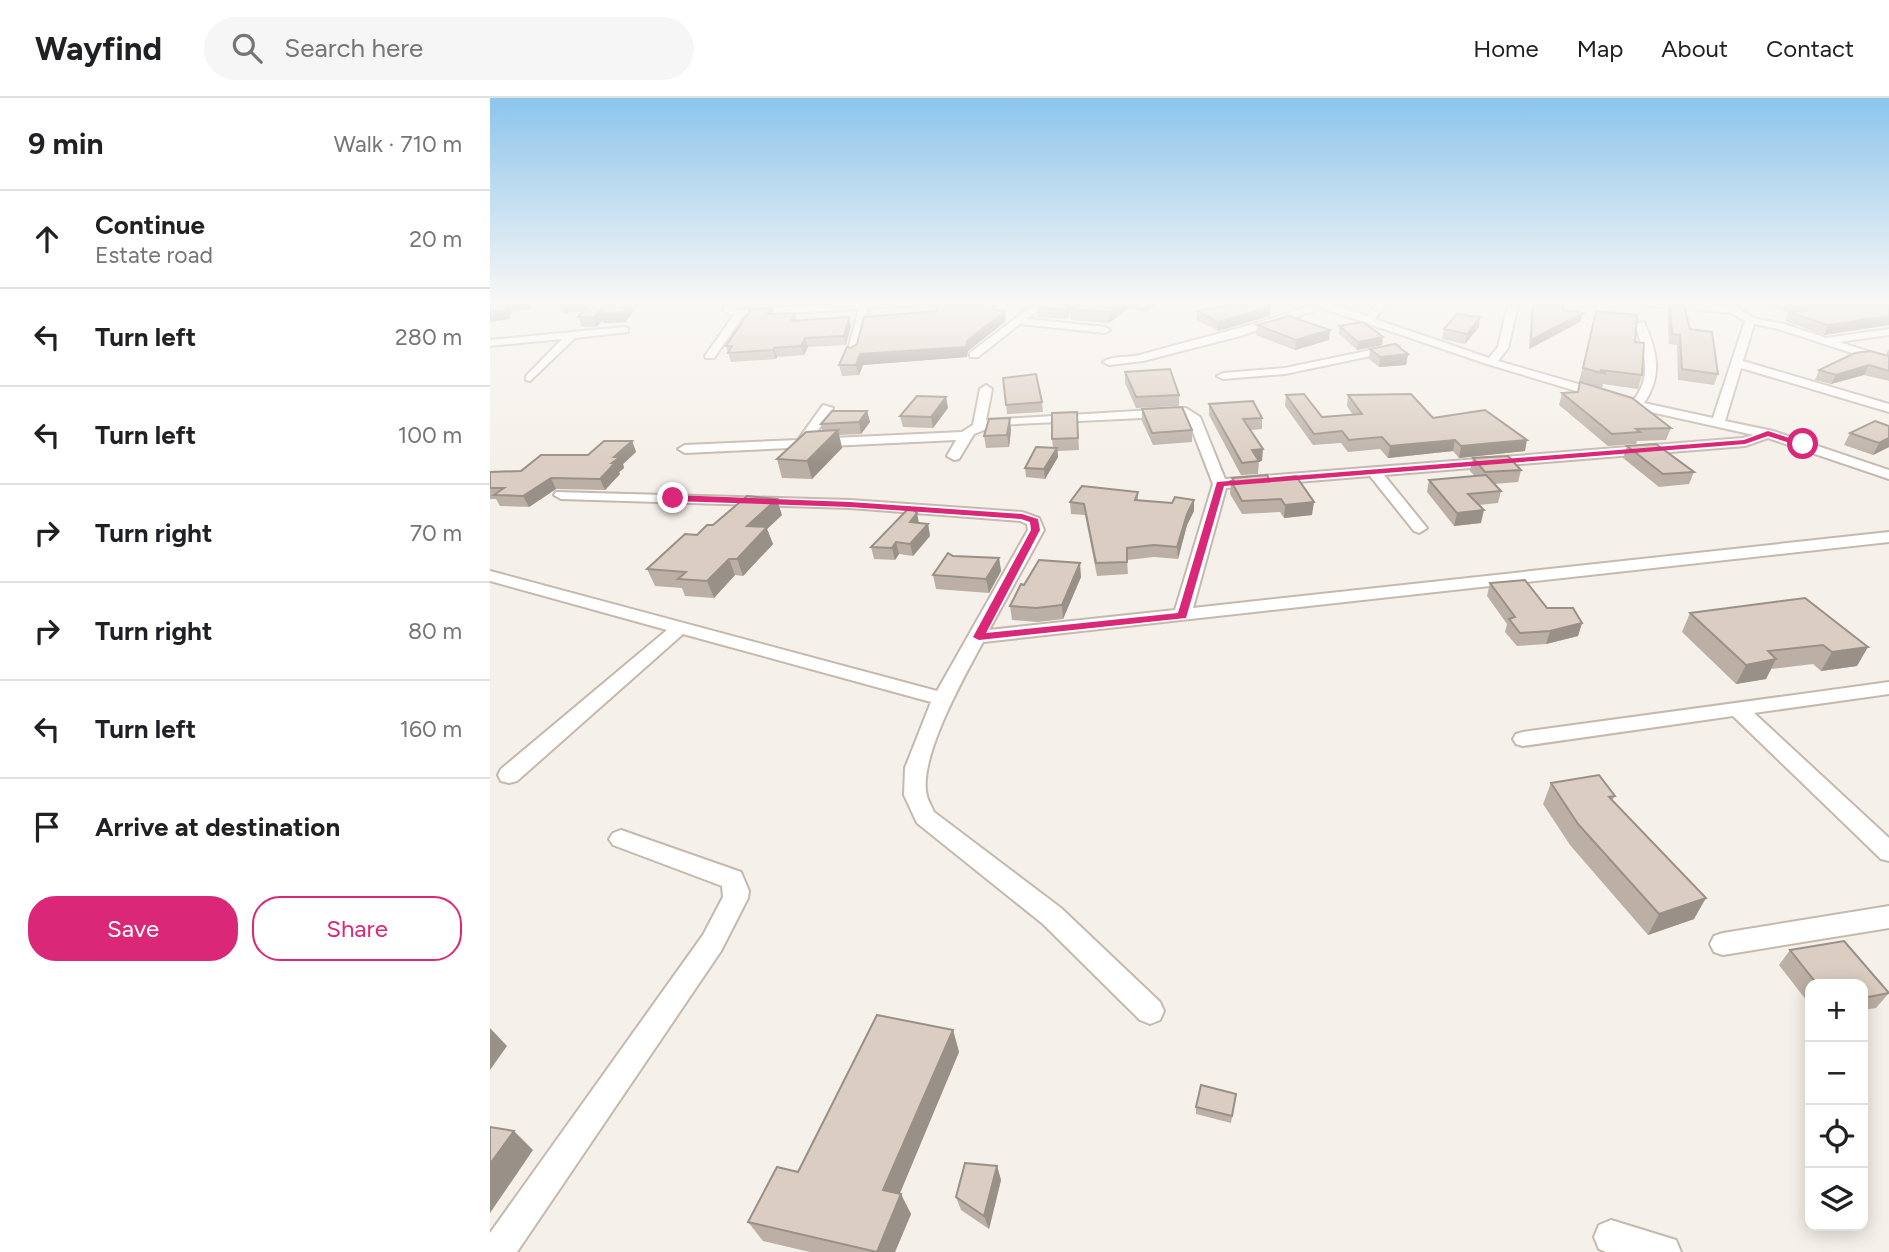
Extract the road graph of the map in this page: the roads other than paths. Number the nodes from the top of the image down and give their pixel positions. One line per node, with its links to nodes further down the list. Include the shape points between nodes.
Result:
1 (553, 355): 14 (street)
2 (1151, 355): 9 (street)
3 (1354, 355): 13 (street, via 1295,369)
4 (1469, 355): 10 (street)
5 (1498, 355): 10 (street)
6 (1650, 355): 16 (street, via 1653,381)
7 (1738, 355): 12 (street)
8 (1867, 355): 11 (street)
9 (1108, 362)
10 (1492, 362): 16 (street)
11 (1889, 362)
12 (1736, 363): 18 (street); 19 (street)
13 (1223, 376)
14 (530, 378)
15 (986, 389): 20 (street)
16 (1636, 405): 19 (street)
17 (827, 408): 23 (street)
18 (1889, 408)
19 (1718, 422): 21 (street)
20 (979, 425): 22 (street); 28 (street, via 1186,412 1194,417)
21 (1768, 433): 26 (street, via 1745,442); 27 (street)
22 (963, 436): 23 (street); 25 (street)
23 (802, 444): 24 (street)
24 (685, 449)
25 (954, 456)
26 (1373, 471): 28 (street); 30 (street)
27 (1889, 475)
28 (1220, 484): 33 (street)
29 (561, 495): 35 (street, via 850,504 1034,521 1036,530)
30 (1419, 528)
31 (1889, 537): 33 (street)
32 (490, 576): 34 (street)
33 (1182, 615): 35 (street)
34 (680, 628): 37 (street); 40 (street)
35 (979, 637): 37 (street)
36 (1889, 688): 38 (street)
37 (942, 699): 45 (street, via 916,768 915,795 925,817 1052,916)
38 (1737, 709): 39 (street); 42 (street)
39 (1523, 740)
40 (509, 775)
41 (621, 839): 47 (street, via 732,879 735,898 712,943)
42 (1889, 852)
43 (1889, 916): 44 (street)
44 (1723, 944)
45 (1150, 1011)
46 (1611, 1237): 48 (street)
47 (497, 1252)
48 (1664, 1252)

